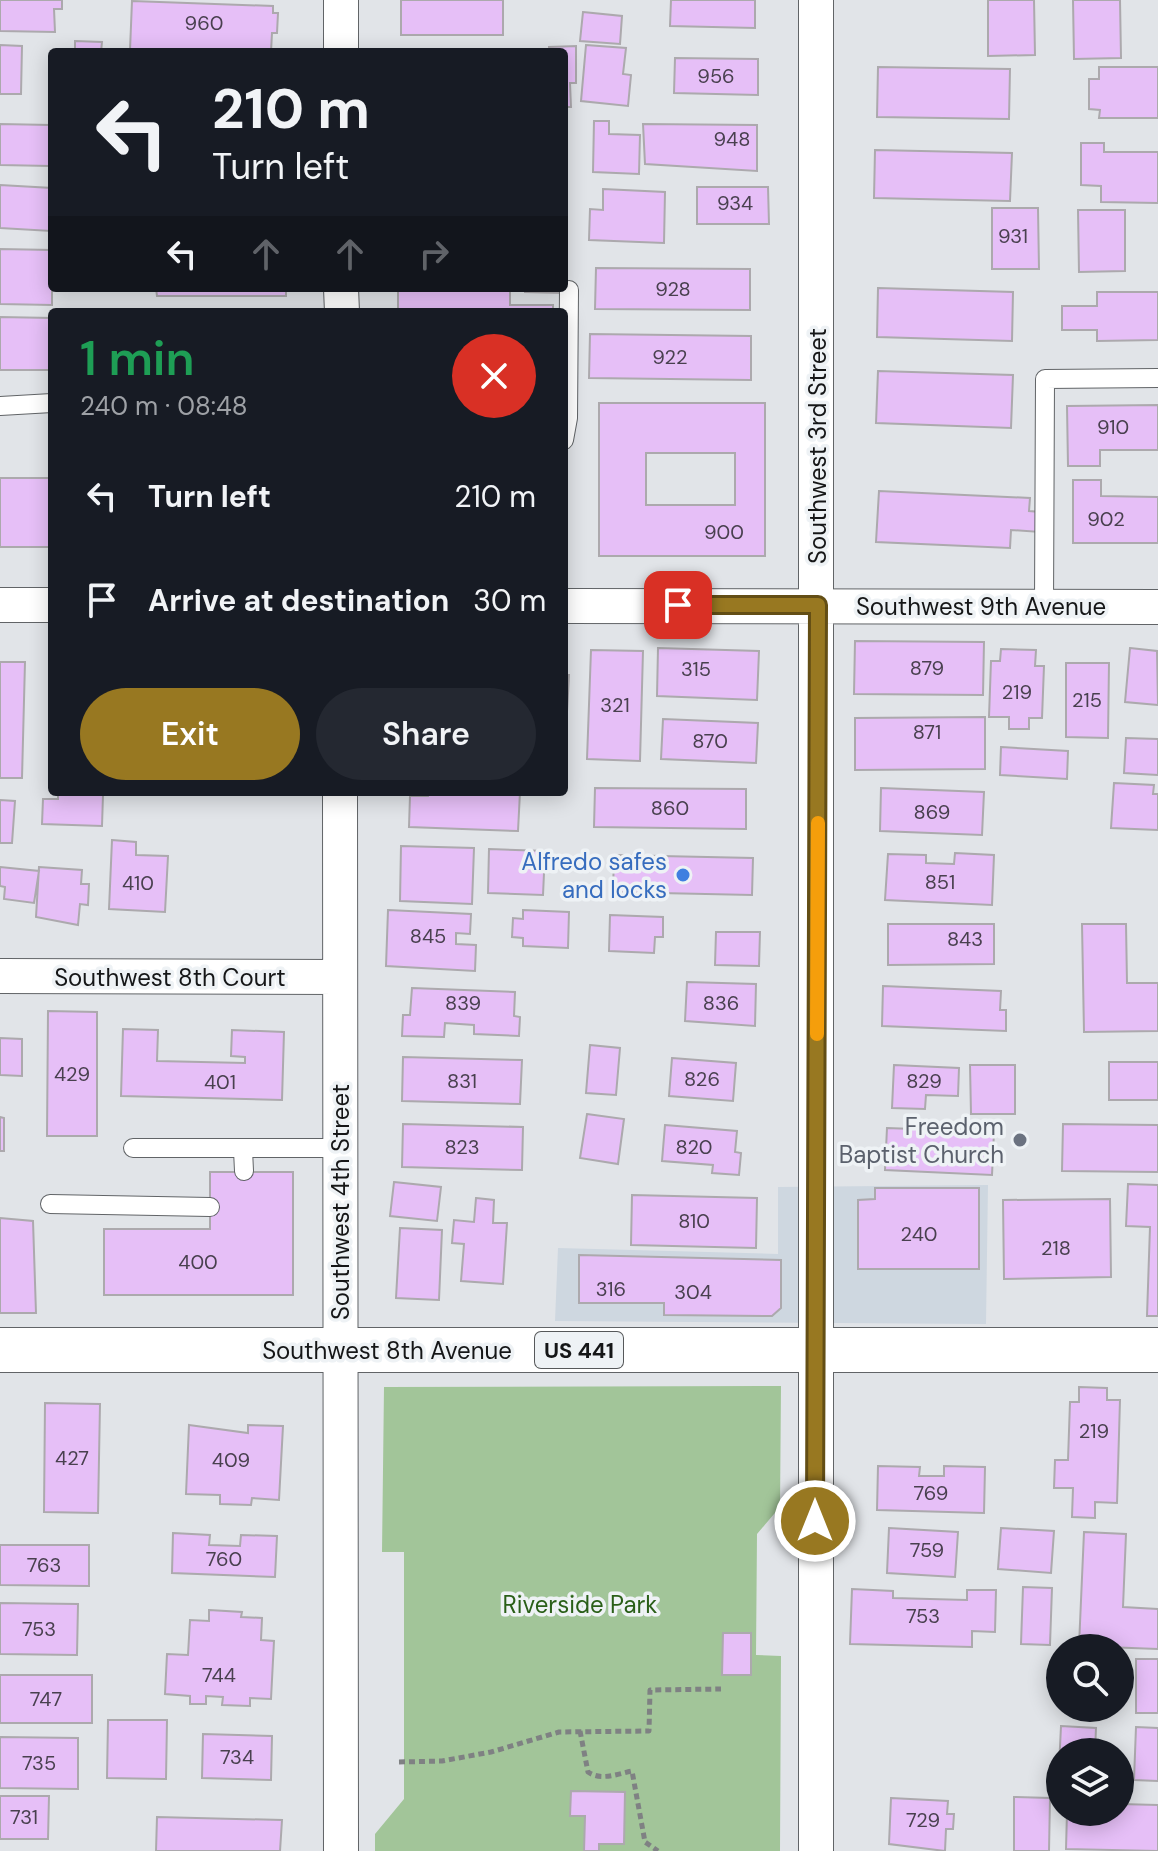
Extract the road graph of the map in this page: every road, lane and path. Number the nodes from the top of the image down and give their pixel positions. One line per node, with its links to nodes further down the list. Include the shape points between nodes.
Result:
1 (341, 0): 3 (street)
2 (816, 0): 11 (street, Southwest 3rd Street)
3 (341, 48)
4 (569, 290): 8 (lane)
5 (1158, 378): 13 (lane, via 1045,379)
6 (48, 403): 7 (lane)
7 (0, 406)
8 (568, 418)
9 (0, 605): 10 (street)
10 (48, 605)
11 (818, 605): 12 (street, Southwest 9th Avenue); 13 (street, Southwest 9th Avenue); 27 (street, Southwest 3rd Street)
12 (568, 606)
13 (1044, 606): 14 (street, Southwest 9th Avenue)
14 (1158, 607)
15 (340, 796): 17 (street, Southwest 4th Street)
16 (0, 976): 17 (street, Southwest 8th Court)
17 (340, 977): 19 (street, Southwest 4th Street)
18 (133, 1148): 20 (lane)
19 (340, 1148): 20 (lane); 26 (street, Southwest 4th Street)
20 (243, 1150): 21 (lane)
21 (244, 1171)
22 (50, 1204): 23 (lane)
23 (210, 1207)
24 (0, 1350): 26 (main road, Southwest 8th Avenue / US 441)
25 (1158, 1350): 27 (main road, Southwest 8th Avenue / US 441)
26 (340, 1351): 27 (main road, Southwest 8th Avenue / US 441); 31 (street, Southwest 4th Street)
27 (816, 1351): 33 (street, Southwest 3rd Street)
28 (721, 1689): 29 (path, via 650,1690 649,1731)
29 (580, 1731): 30 (path, via 547,1734 442,1761); 32 (path, via 591,1775 602,1778 632,1771 642,1832 648,1847)
30 (399, 1762)
31 (341, 1851)
32 (658, 1851)
33 (816, 1851)

